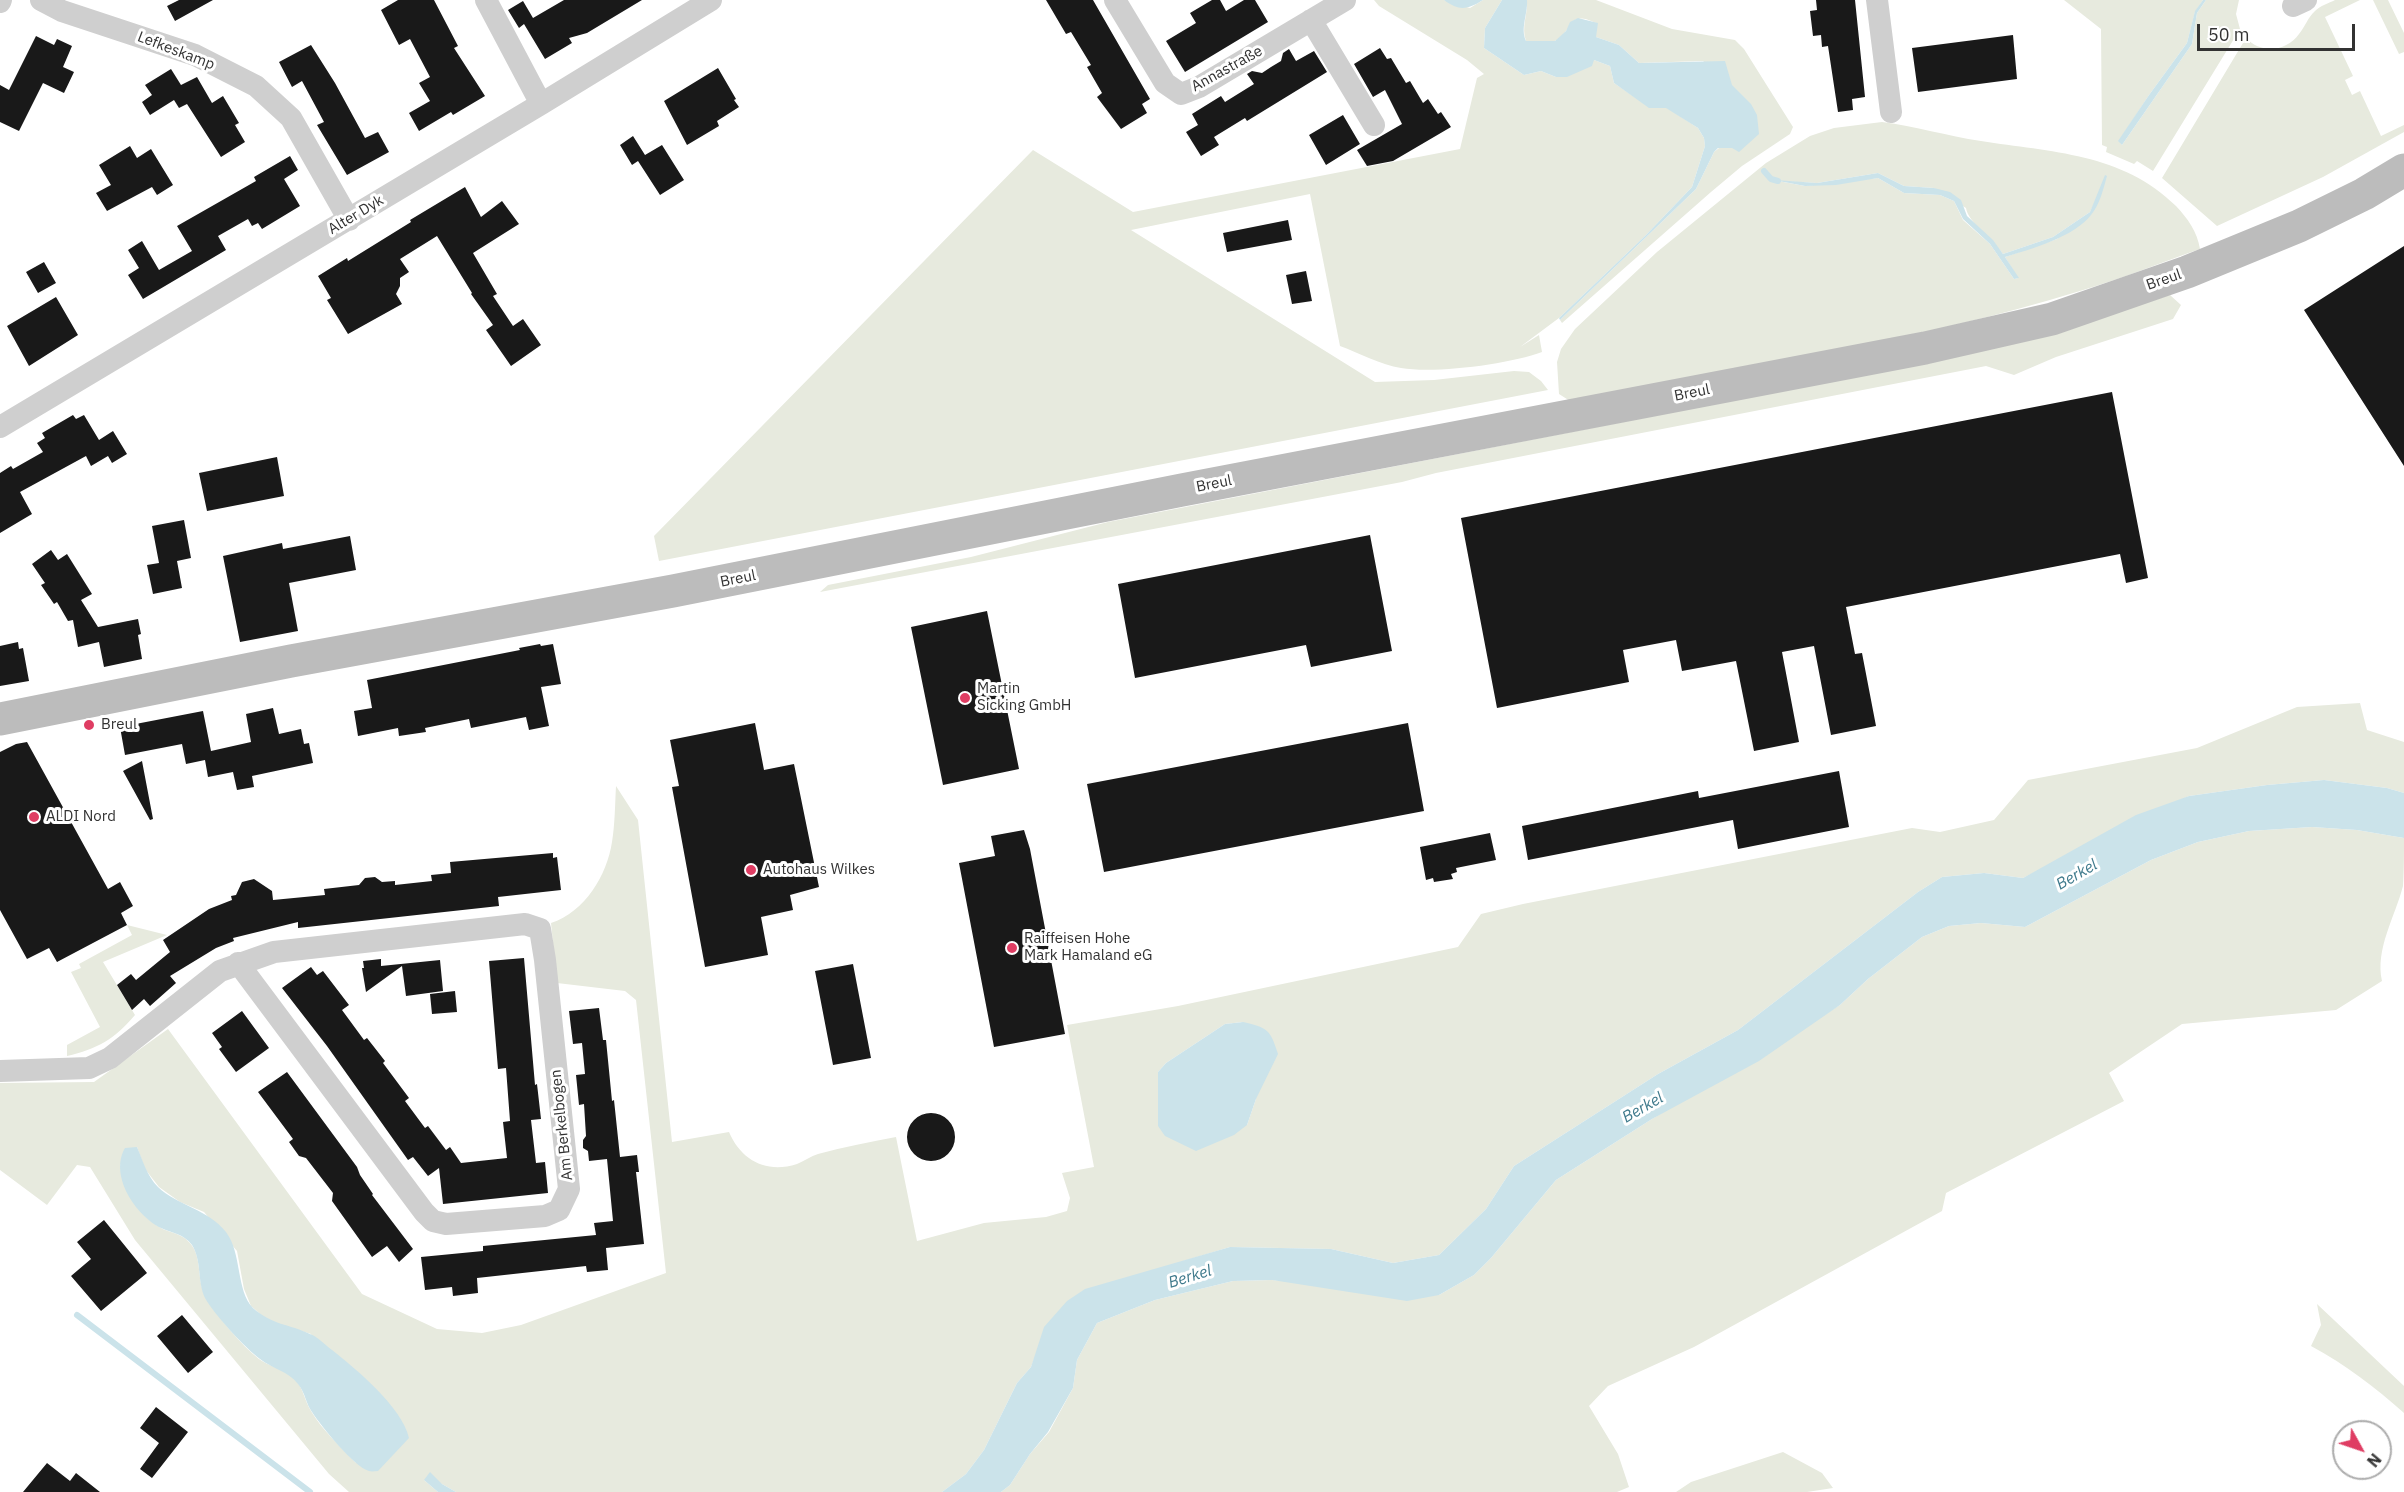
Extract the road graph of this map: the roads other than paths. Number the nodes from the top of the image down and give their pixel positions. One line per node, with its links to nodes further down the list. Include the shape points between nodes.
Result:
1 (41, 0): 12 (street, Lefkeskamp, via 62,11 195,55 256,86 291,118)
2 (486, 0): 8 (street)
3 (711, 0): 8 (street, Alter Dyk)
4 (1115, 0): 7 (street, Annastraße, via 1165,83 1180,94 1199,87)
5 (1345, 0): 7 (street, Annastraße)
6 (1877, 0): 9 (street)
7 (1311, 20): 10 (street)
8 (541, 104): 12 (street, Alter Dyk)
9 (1891, 112)
10 (1374, 125)
11 (2404, 170): 14 (main road, Breul, via 2317,217 2193,270 2052,318 1925,348)
12 (349, 220): 13 (street, Alter Dyk)
13 (0, 427)
14 (0, 719)
15 (238, 963): 15 (street, Am Berkelbogen, via 274,952 525,924 540,929 569,1189 559,1210 523,1218 446,1224 433,1221); 16 (street, Am Berkelbogen, via 220,971 110,1058 89,1068)
16 (0, 1071)

